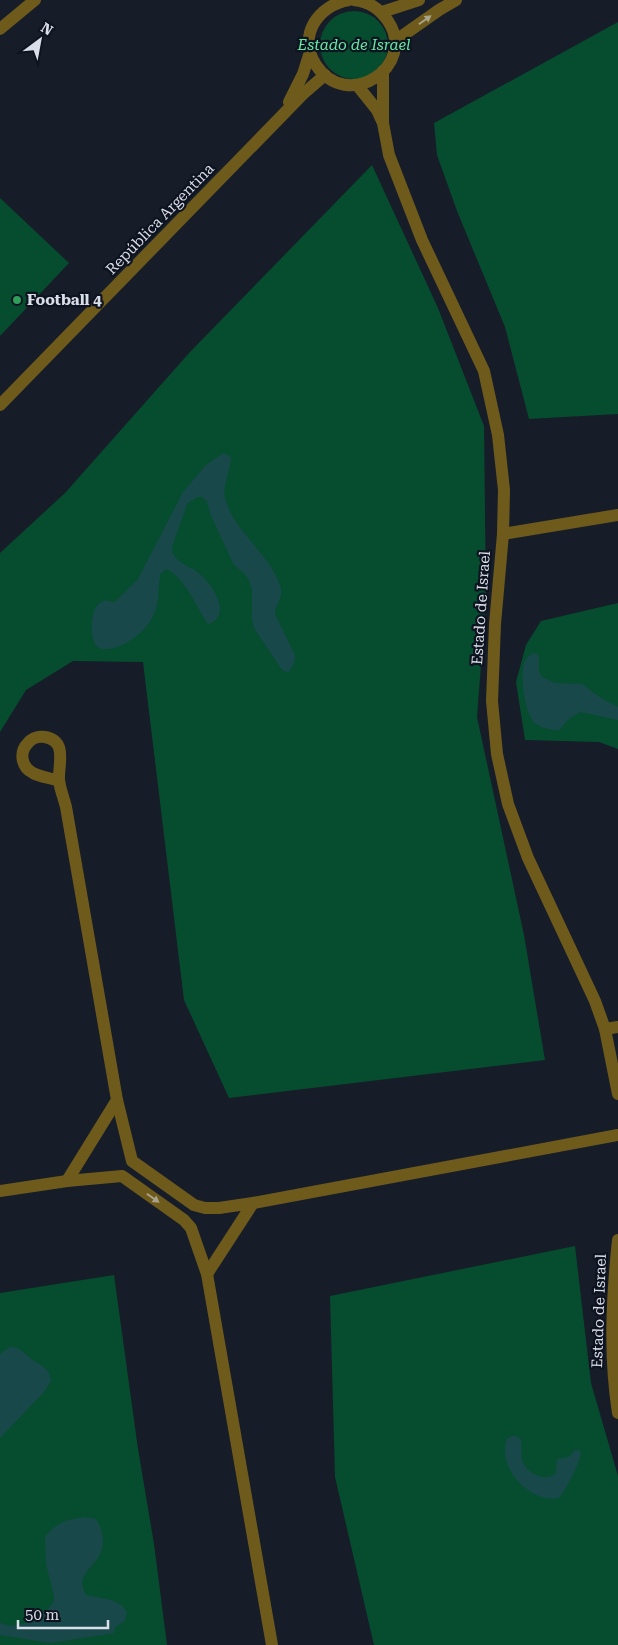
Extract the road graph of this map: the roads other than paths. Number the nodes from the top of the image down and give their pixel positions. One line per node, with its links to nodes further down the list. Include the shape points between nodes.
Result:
1 (36, 0): 7 (street)
2 (349, 0): 9 (street, República Argentina, via 337,2 316,19 310,32)
3 (354, 0): 6 (street)
4 (419, 0): 6 (street)
5 (456, 0): 8 (street, one-way to 5)
6 (379, 7): 8 (street, via 392,27)
7 (0, 29)
8 (395, 41): 10 (street, via 393,54)
9 (310, 52): 11 (street, via 312,60); 13 (street, República Argentina, via 303,74)
10 (383, 71): 12 (street, via 367,83); 14 (street, Estado de Israel)
11 (325, 75): 12 (street, via 342,84); 13 (street, República Argentina)
12 (357, 85): 14 (street, Estado de Israel)
13 (279, 119): 15 (street, República Argentina)
14 (383, 123): 17 (street, Estado de Israel, via 389,155 403,196 484,371 502,461)
15 (0, 405)
16 (618, 514): 17 (street)
17 (503, 534): 20 (street, Estado de Israel, via 492,701 502,777 521,841 595,1001)
18 (59, 781): 22 (street)
19 (618, 1027): 20 (street)
20 (604, 1029): 21 (street, Estado de Israel)
21 (618, 1094)
22 (118, 1100): 24 (street); 26 (street)
23 (618, 1135): 28 (street)
24 (132, 1162): 25 (street); 29 (street)
25 (122, 1176): 26 (street); 30 (street, one-way to 30)
26 (67, 1181): 27 (street)
27 (2, 1187)
28 (253, 1203): 29 (street, via 220,1208); 32 (street)
29 (194, 1205): 30 (street)
30 (184, 1220): 32 (street, via 192,1228)
31 (618, 1240): 33 (street, Estado de Israel, via 612,1353)
32 (207, 1274): 34 (street)
33 (618, 1412)
34 (272, 1645)

